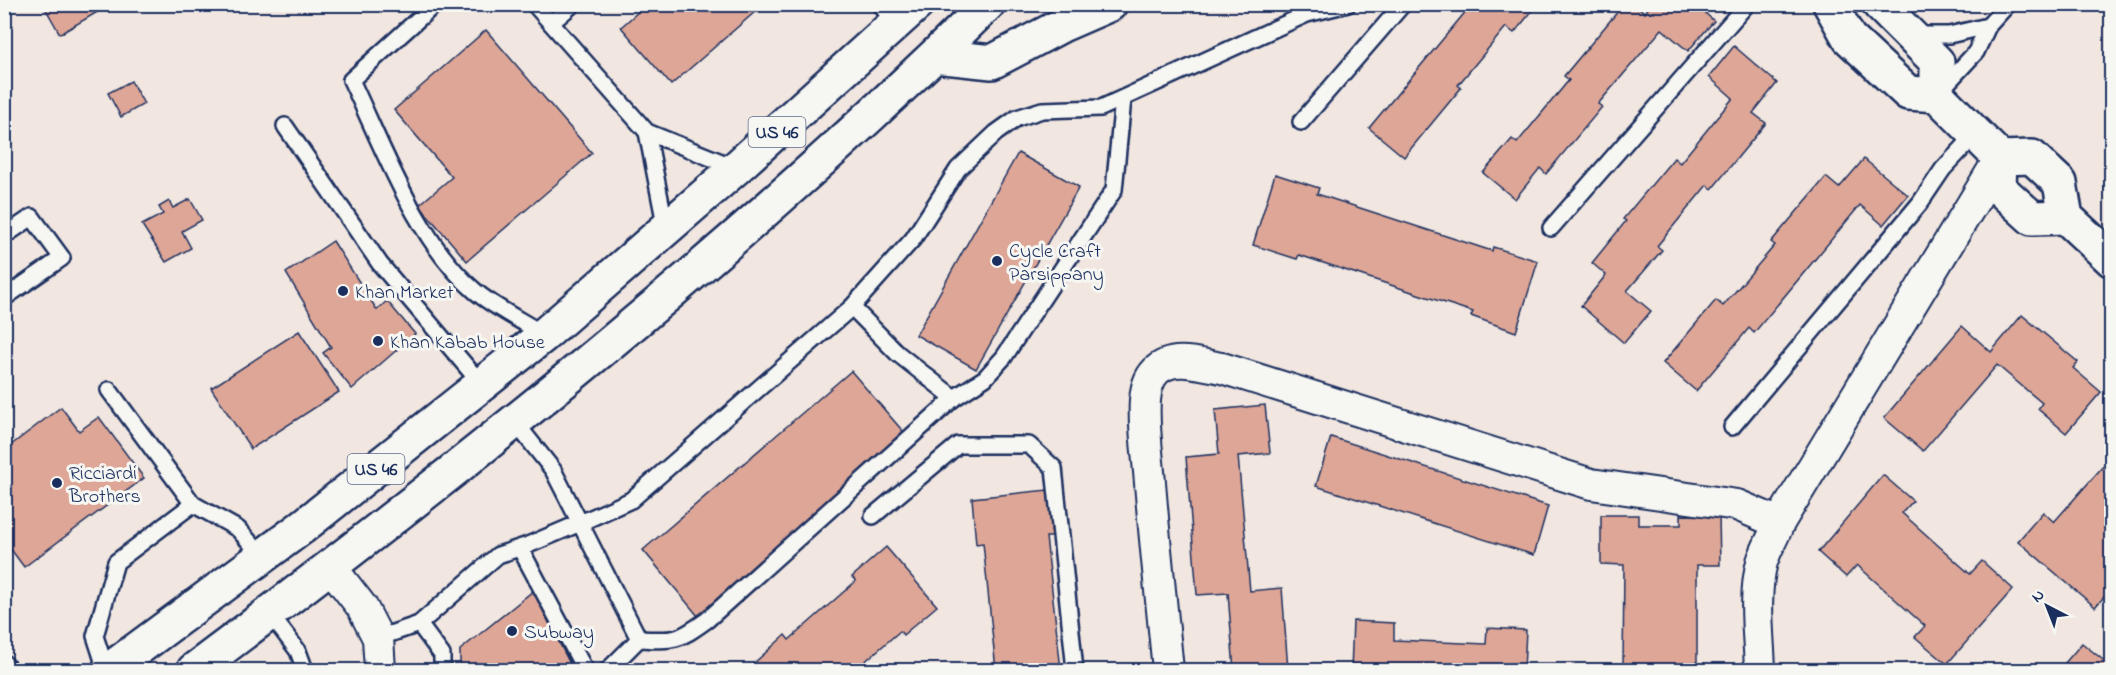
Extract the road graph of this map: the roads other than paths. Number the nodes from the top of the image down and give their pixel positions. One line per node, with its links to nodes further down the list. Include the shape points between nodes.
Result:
1 (435, 4): 32 (lane, via 351,80 412,208 436,249 475,292)
2 (534, 4): 13 (lane)
3 (573, 4): 13 (lane)
4 (988, 4): 16 (main road, US 46)
5 (1110, 4): 16 (main road, via 992,62)
6 (1348, 4): 18 (lane, via 1307,14)
7 (1403, 4): 19 (lane)
8 (1747, 4): 26 (lane)
9 (1830, 4): 17 (main road, via 1849,38 1908,93)
10 (1879, 4): 15 (main road)
11 (2008, 4): 14 (lane)
12 (898, 11): 24 (main road, US 46)
13 (551, 23): 21 (lane)
14 (1988, 26): 15 (lane, via 1967,33); 17 (lane, via 1976,52)
15 (1910, 35): 17 (main road, via 1937,62)
16 (935, 56): 36 (main road, US 46, via 812,171)
17 (1937, 95): 22 (main road)
18 (1123, 99): 31 (lane, via 1101,108 1042,110 1017,118 996,133 958,169 913,239); 35 (lane, via 1114,190 1004,357 986,378)
19 (1301, 122)
20 (285, 126): 33 (lane, via 380,264)
21 (646, 132): 24 (lane); 27 (lane)
22 (1976, 134): 23 (main road); 37 (lane)
23 (2000, 158): 25 (main road, via 2032,157 2060,183); 25 (main road, via 1999,188 2032,218); 41 (street)
24 (736, 168): 27 (main road, US 46)
25 (2066, 217): 29 (main road)
26 (1551, 228)
27 (666, 229): 32 (main road, US 46)
28 (4, 236): 30 (lane, via 32,217 62,258)
29 (2111, 260)
30 (4, 298)
31 (852, 307): 35 (lane, via 897,353); 40 (lane, via 631,500)
32 (544, 335): 33 (main road, US 46)
33 (482, 385): 43 (main road, US 46)
34 (109, 390): 38 (lane)
35 (954, 398): 48 (lane, via 707,620 671,641)
36 (515, 422): 40 (lane, via 553,470); 44 (main road, US 46)
37 (1732, 427)
38 (193, 504): 43 (lane, via 238,529); 51 (lane, via 116,561 95,636)
39 (873, 516): 58 (lane, via 958,446 1029,445 1054,468)
40 (580, 523): 42 (lane); 48 (lane)
41 (1779, 523): 59 (street, via 1737,505 1591,484 1222,368 1169,363 1151,377 1145,412); 60 (street, via 1762,561 1758,594)
42 (520, 548): 46 (lane, via 498,555); 56 (lane)
43 (262, 557): 51 (main road, US 46)
44 (331, 567): 45 (main road, US 46); 47 (street, via 362,607)
45 (270, 614): 52 (main road, US 46); 53 (lane, via 298,651)
46 (419, 624): 47 (lane); 55 (lane, via 442,655)
47 (378, 638): 54 (street)
48 (639, 639): 57 (lane)
49 (4, 663): 50 (lane)
50 (10, 670)
51 (107, 670)
52 (194, 670)
53 (305, 670)
54 (380, 670)
55 (442, 670)
56 (585, 670)
57 (608, 670)
58 (1075, 670)
59 (1168, 670)
60 (1760, 670)

